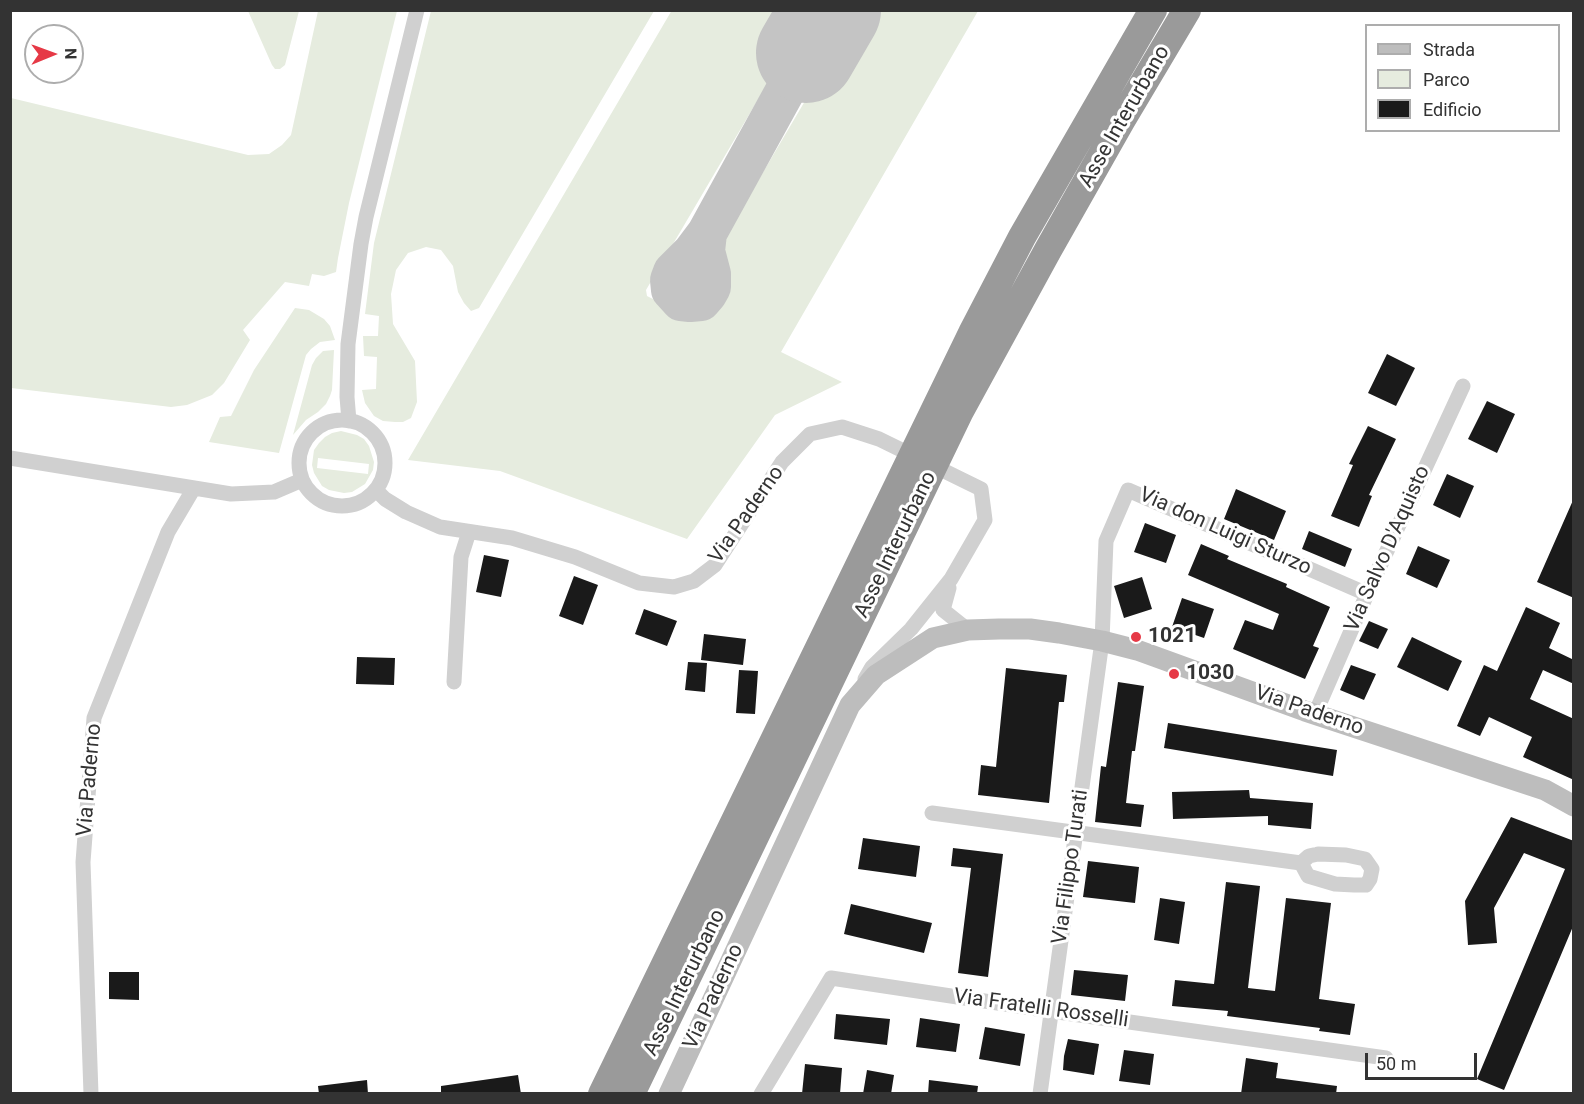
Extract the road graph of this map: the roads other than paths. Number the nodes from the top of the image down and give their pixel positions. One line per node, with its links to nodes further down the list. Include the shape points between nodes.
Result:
1 (417, 10): 5 (street, via 361,244 348,344)
2 (1153, 10): 29 (highway, Asse Interurbano, via 1022,237 972,333)
3 (1187, 10): 30 (highway, Asse Interurbano, via 1109,141 960,411)
4 (1462, 386): 12 (street, Via Salvo D'Aquisto)
5 (349, 421): 7 (street, via 333,421 312,431 299,458); 9 (street, via 370,430 385,454 385,469)
6 (10, 458): 8 (street)
7 (302, 480): 8 (street, via 274,492 250,494); 9 (street, via 312,495 336,507 362,502)
8 (194, 488): 28 (street, Via Paderno, via 168,532 94,718 83,862)
9 (376, 490): 10 (street, Via Paderno, via 406,512 440,527)
10 (469, 532): 11 (street, Via Paderno, via 512,538 575,557 639,583 674,587 694,581 715,565 782,462 810,435 842,427 879,439 981,489 985,520); 19 (street, via 461,557)
11 (951, 579): 13 (street, Via Paderno); 14 (street, Via Paderno)
12 (1367, 594): 17 (street, Via don Luigi Sturzo, via 1128,490 1106,541); 21 (street, Via Salvo D'Aquisto)
13 (943, 610): 15 (street); 16 (street, Via Paderno)
14 (911, 629): 18 (street); 20 (street, Via Paderno, via 872,667)
15 (968, 630): 16 (street, Via Paderno); 17 (street, Via Paderno, via 1030,629)
16 (933, 638): 18 (street, Via Paderno)
17 (1102, 641): 21 (street, Via Paderno); 24 (street, Via Filippo Turati)
18 (912, 652): 20 (street, Via Paderno, via 876,675)
19 (454, 682)
20 (850, 705): 31 (street, Via Paderno)
21 (1315, 714): 22 (street, Via Paderno, via 1545,790)
22 (1574, 806)
23 (932, 813): 24 (street)
24 (1076, 833): 25 (street); 26 (street, Via Filippo Turati)
25 (1301, 863)
26 (1051, 1011): 27 (street, Via Fratelli Rosselli); 32 (street, Via Fratelli Rosselli, via 831,978); 33 (street, Via Filippo Turati)
27 (1386, 1058)
28 (92, 1094)
29 (602, 1094)
30 (632, 1094)
31 (669, 1094)
32 (761, 1094)
33 (1040, 1094)

